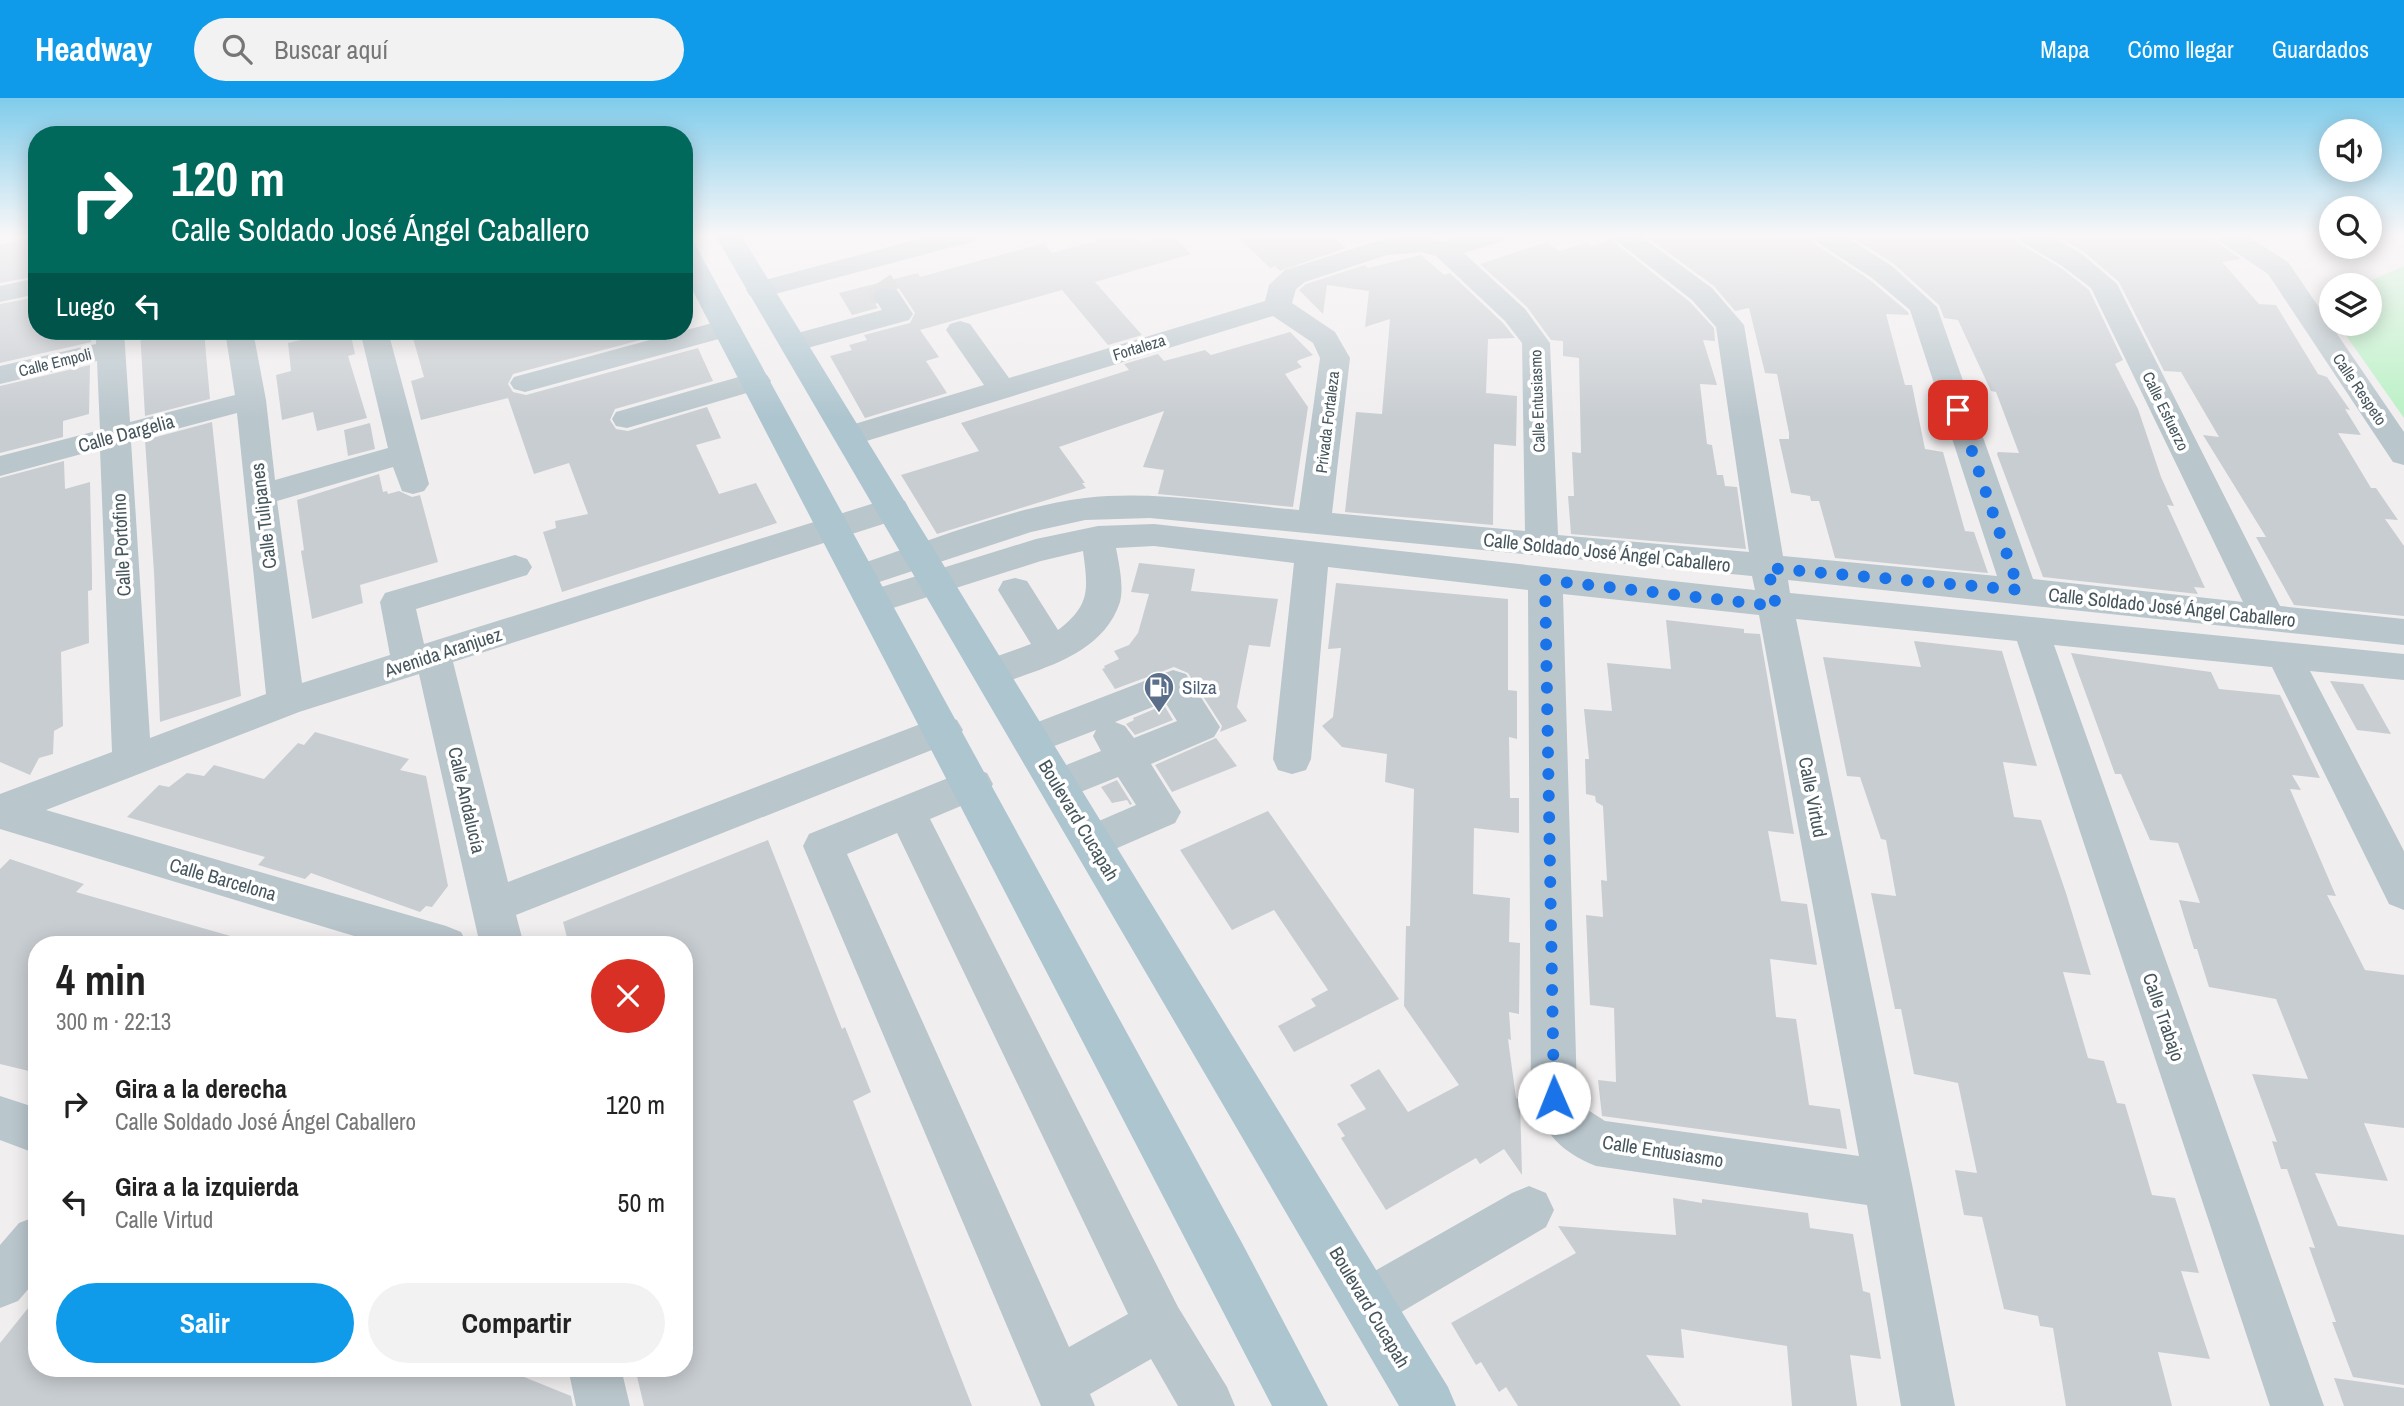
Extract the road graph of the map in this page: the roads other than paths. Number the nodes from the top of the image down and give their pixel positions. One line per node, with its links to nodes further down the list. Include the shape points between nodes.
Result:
1 (710, 296): 11 (main road)
2 (764, 296): 18 (main road, Boulevard Cucapah)
3 (887, 296): 18 (street, via 899,314)
4 (1280, 296): 10 (street)
5 (1495, 296): 36 (street, Calle Entusiasmo, via 1536,343)
6 (1704, 296): 38 (street, Calle Virtud, via 1730,325)
7 (1910, 296): 43 (street, Calle Trabajo, via 1923,307)
8 (2109, 296): 44 (street, Calle Esfuerzo)
9 (2297, 296): 28 (street, Calle Respeto)
10 (1277, 306): 22 (street, Fortaleza); 35 (street, Privada Fortaleza, via 1325,338 1335,358)
11 (727, 328): 13 (street); 20 (main road)
12 (960, 330): 22 (street)
13 (693, 337)
14 (111, 340): 19 (street, Calle Empoli); 25 (street, Calle Portofino)
15 (241, 340): 23 (street, Calle Tulipanes)
16 (376, 340): 27 (street)
17 (683, 340): 21 (street)
18 (793, 343): 26 (main road, Boulevard Cucapah)
19 (0, 375)
20 (756, 381): 24 (street); 33 (main road)
21 (525, 383)
22 (1002, 389): 26 (street, Fortaleza)
23 (251, 400): 25 (street, Calle Dargelia); 31 (street, Calle Tulipanes)
24 (627, 419)
25 (116, 436): 29 (street, Calle Dargelia); 56 (street, Calle Portofino)
26 (849, 436): 32 (main road, Boulevard Cucapah)
27 (404, 454): 30 (street); 31 (street)
28 (2404, 455)
29 (0, 466)
30 (413, 484)
31 (260, 495): 51 (street, Calle Tulipanes)
32 (893, 509): 33 (street, Avenida Aranjuez); 39 (main road, Boulevard Cucapah)
33 (833, 528): 40 (main road); 48 (street, Avenida Aranjuez)
34 (1098, 537): 35 (street, Calle Soldado José Ángel Caballero); 39 (street, Calle Soldado José Ángel Caballero); 46 (street, via 1102,601 1087,626)
35 (1313, 539): 36 (street, Calle Soldado José Ángel Caballero); 39 (street, Calle Soldado José Ángel Caballero, via 1150,507 1085,509 1025,522); 57 (street, Privada Fortaleza)
36 (1544, 563): 38 (street, Calle Soldado José Ángel Caballero); 42 (street, Calle Soldado José Ángel Caballero); 69 (street, Calle Entusiasmo, via 1554,1098 1571,1126 1596,1143)
37 (515, 567): 48 (street, Calle Andalucía, via 397,602)
38 (1768, 568): 42 (street, Calle Virtud); 43 (street, Calle Soldado José Ángel Caballero)
39 (929, 569): 40 (street, Calle Soldado José Ángel Caballero); 50 (main road, Boulevard Cucapah)
40 (868, 589): 53 (main road)
41 (1015, 590): 46 (street)
42 (1776, 606): 43 (street, Calle Soldado José Ángel Caballero); 69 (street, Calle Virtud)
43 (2024, 609): 44 (street, Calle Soldado José Ángel Caballero); 47 (street, Calle Soldado José Ángel Caballero); 82 (street, Calle Trabajo)
44 (2269, 617): 45 (street, Calle Soldado José Ángel Caballero)
45 (2404, 632)
46 (1053, 651): 50 (street)
47 (2284, 655): 49 (street, Calle Soldado José Ángel Caballero); 63 (street)
48 (421, 659): 51 (street, Avenida Aranjuez); 64 (street, Calle Andalucía)
49 (2404, 667)
50 (991, 673): 54 (main road, Boulevard Cucapah)
51 (286, 702): 56 (street, Avenida Aranjuez)
52 (1098, 713): 54 (street); 55 (street); 55 (street, via 1173,684 1200,727)
53 (944, 730): 58 (main road); 64 (street)
54 (1031, 740): 59 (main road, Boulevard Cucapah)
55 (1126, 757): 59 (street); 62 (street, via 1161,813)
56 (132, 759): 61 (street, Avenida Aranjuez)
57 (1292, 759)
58 (973, 784): 60 (street); 79 (main road)
59 (1058, 785): 62 (main road, Boulevard Cucapah)
60 (906, 811): 74 (street); 76 (street, via 823,846)
61 (0, 812): 65 (street, Calle Barcelona)
62 (1092, 842): 73 (main road, Boulevard Cucapah)
63 (2404, 892)
64 (492, 906): 66 (street, Calle Andalucía)
65 (416, 936)
66 (500, 936)
67 (0, 1118): 68 (street)
68 (28, 1127)
69 (1888, 1184): 81 (street, Calle Virtud)
70 (1529, 1210): 73 (street)
71 (28, 1251): 72 (street)
72 (0, 1283)
73 (1368, 1303): 80 (main road, Boulevard Cucapah)
74 (1160, 1325): 76 (street); 78 (street)
75 (596, 1377): 77 (street)
76 (1063, 1394)
77 (603, 1406)
78 (1208, 1406)
79 (1301, 1406)
80 (1429, 1406)
81 (1928, 1406)
82 (2297, 1406)

